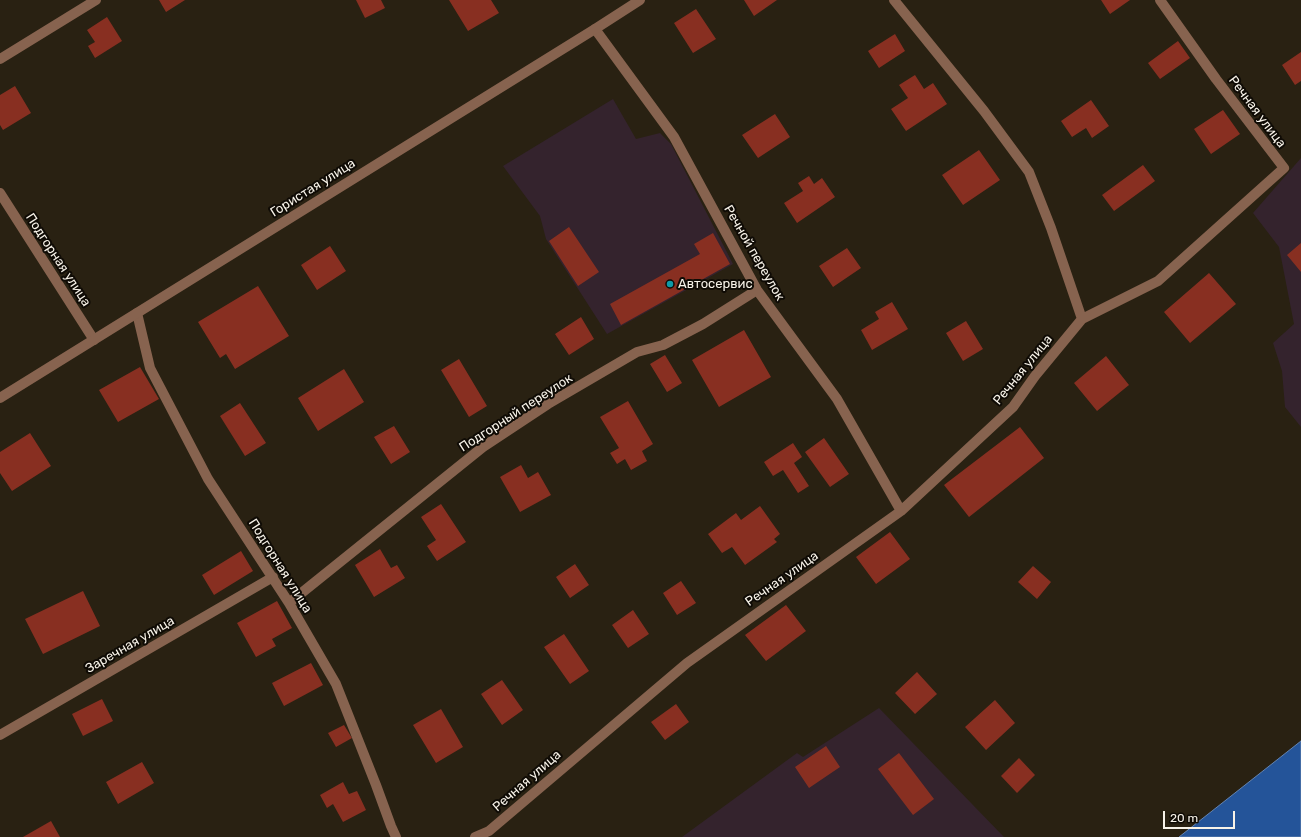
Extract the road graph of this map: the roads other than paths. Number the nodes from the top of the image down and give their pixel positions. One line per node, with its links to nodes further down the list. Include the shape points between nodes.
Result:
1 (96, 0): 6 (street)
2 (640, 0): 5 (street, Гористая улица)
3 (894, 0): 10 (street, via 984,110 1029,172)
4 (1160, 0): 10 (street, Речная улица, via 1284,168 1158,281)
5 (595, 29): 8 (street, Речной переулок, via 674,137); 9 (street, Гористая улица)
6 (0, 59)
7 (0, 193): 11 (street, Подгорная улица)
8 (757, 290): 13 (street, Речной переулок, via 837,399); 15 (street, Подгорный переулок, via 696,328 663,345 637,352 548,404 490,443)
9 (137, 313): 11 (street, Гористая улица); 14 (street, Подгорная улица, via 150,368 208,479)
10 (1082, 319): 13 (street, Речная улица, via 1013,407)
11 (94, 340): 12 (street, Гористая улица)
12 (0, 398)
13 (901, 511): 18 (street, Речная улица, via 686,663 489,831)
14 (273, 577): 15 (street, Подгорная улица); 16 (street, Заречная улица)
15 (289, 603): 17 (street, Подгорная улица, via 336,684)
16 (0, 735)
17 (396, 837)
18 (475, 837)

